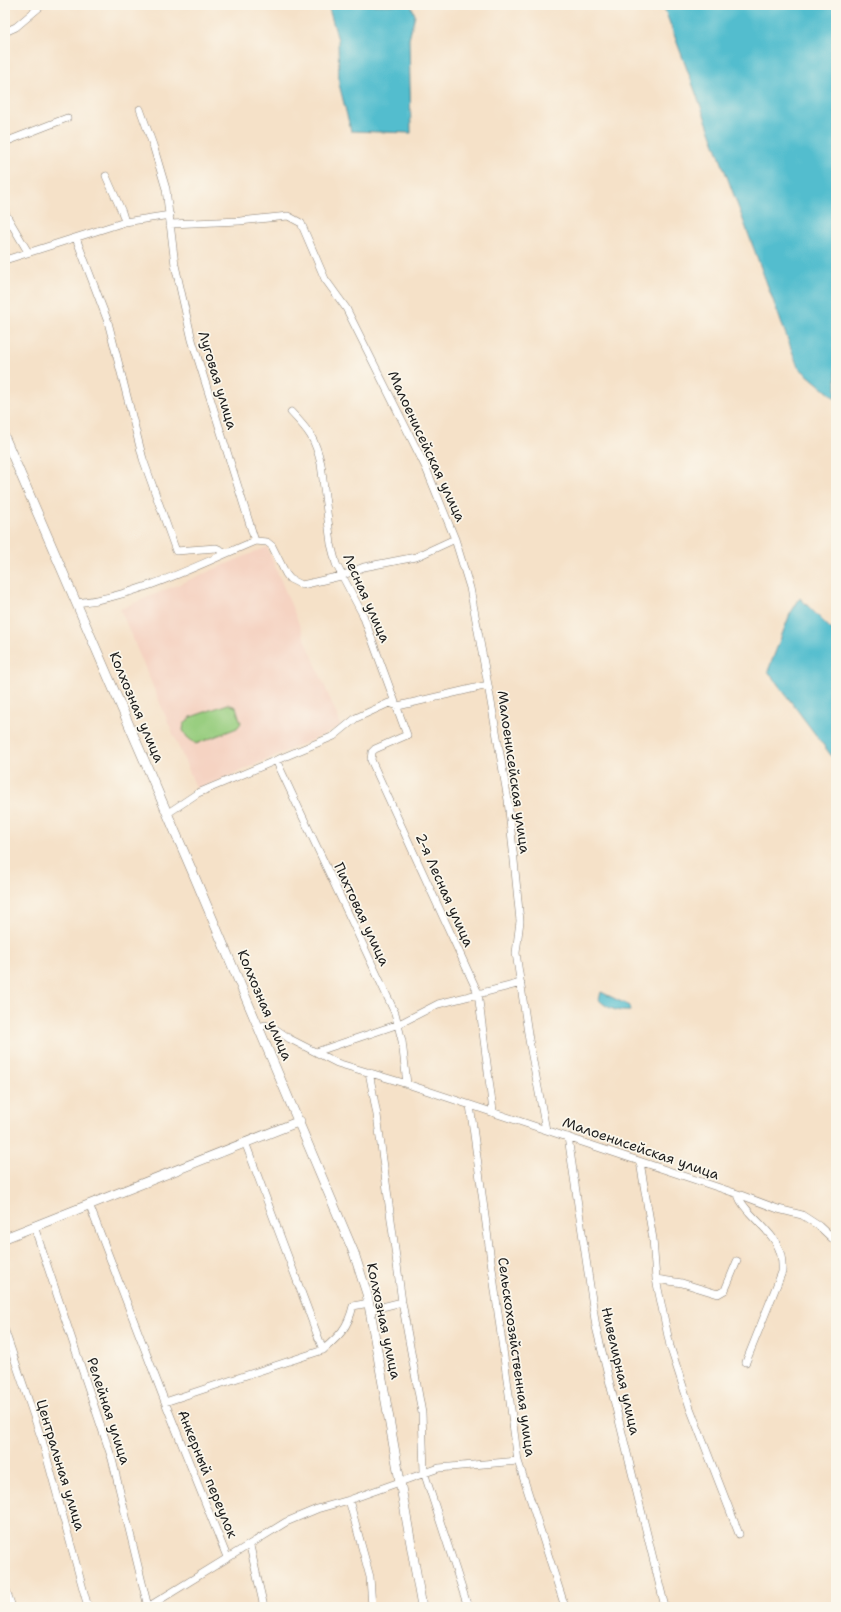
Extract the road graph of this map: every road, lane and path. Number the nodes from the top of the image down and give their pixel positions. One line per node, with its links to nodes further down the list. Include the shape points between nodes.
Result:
1 (42, 5): 2 (street, via 16,27)
2 (5, 32)
3 (140, 109): 8 (street, Луговая улица, via 156,153)
4 (67, 118): 5 (street)
5 (5, 142)
6 (106, 176): 9 (street)
7 (5, 214): 12 (street)
8 (170, 215): 9 (street); 10 (street, Луговая улица)
9 (125, 222): 11 (street)
10 (170, 224): 16 (street, Малоенисейская улица, via 288,216 301,223 325,279 358,330 426,468); 17 (street, Луговая улица, via 175,265 192,340)
11 (76, 238): 12 (street); 18 (street, via 108,322 143,459 176,551 216,548)
12 (28, 252): 13 (street)
13 (5, 260)
14 (291, 412): 19 (street, Лесная улица, via 309,430 318,451 331,544)
15 (5, 438): 20 (main road, Колхозная улица)
16 (455, 540): 19 (street, via 416,557 364,567); 21 (street, Малоенисейская улица, via 470,588)
17 (255, 541): 18 (street); 19 (street, via 267,542 272,546 286,574 302,585)
18 (227, 553): 20 (street, via 142,588 101,600)
19 (341, 576): 22 (street, Лесная улица, via 363,615)
20 (77, 603): 24 (main road, Колхозная улица)
21 (488, 685): 22 (street); 25 (street, Малоенисейская улица, via 508,800 520,921 516,953)
22 (398, 706): 23 (street, via 389,703 372,709 334,736); 26 (street, 2-я Лесная улица, via 407,735 375,749 371,760)
23 (276, 760): 24 (street, via 198,793); 27 (street, Пихтовая улица)
24 (168, 813): 28 (main road, Колхозная улица)
25 (521, 983): 26 (street); 35 (street, Малоенисейская улица)
26 (478, 993): 27 (street, via 438,1004); 33 (street, 2-я Лесная улица)
27 (399, 1024): 29 (street); 31 (street, Пихтовая улица)
28 (259, 1027): 29 (street, via 265,1025 274,1028); 34 (main road, Колхозная улица)
29 (316, 1052): 30 (street, via 338,1063)
30 (369, 1072): 31 (street); 46 (street)
31 (407, 1084): 32 (street)
32 (470, 1104): 33 (street); 52 (street, Сельскохозяйственная улица)
33 (493, 1111): 35 (street)
34 (300, 1121): 37 (main road); 47 (main road, Колхозная улица, via 354,1253)
35 (546, 1130): 36 (street, Малоенисейская улица)
36 (568, 1137): 38 (street, Малоенисейская улица); 68 (street, Нивелирная улица, via 596,1327)
37 (245, 1142): 40 (main road); 49 (street)
38 (640, 1162): 39 (street, Малоенисейская улица); 45 (street, via 653,1239)
39 (738, 1194): 43 (street, Малоенисейская улица, via 802,1215); 50 (street, via 744,1206 777,1243 782,1251 783,1261 782,1272)
40 (89, 1204): 41 (main road); 51 (street, Анкерный переулок)
41 (34, 1226): 42 (main road); 62 (street, Релейная улица, via 112,1459)
42 (5, 1238)
43 (836, 1242)
44 (737, 1261): 45 (street, via 725,1290 718,1294 682,1283)
45 (656, 1280): 56 (street, via 670,1346 690,1408)
46 (402, 1302): 47 (street); 53 (street, via 422,1413)
47 (369, 1306): 49 (street, via 353,1306 350,1321 338,1337); 54 (main road, Колхозная улица)
48 (5, 1331): 61 (street, Центральная улица, via 42,1440)
49 (322, 1350): 51 (street)
50 (746, 1362)
51 (165, 1402): 58 (street, Анкерный переулок)
52 (518, 1461): 53 (street, via 439,1468); 67 (street, Сельскохозяйственная улица)
53 (424, 1472): 54 (street); 66 (street)
54 (401, 1482): 55 (street); 65 (main road, Колхозная улица)
55 (349, 1500): 57 (street, via 317,1509 286,1522); 64 (street, via 370,1577)
56 (739, 1534)
57 (250, 1546): 58 (street); 63 (street, Анкерный переулок)
58 (227, 1557): 62 (street)
59 (5, 1587): 60 (street)
60 (12, 1607)
61 (88, 1607)
62 (148, 1607)
63 (264, 1607)
64 (372, 1607)
65 (422, 1607)
66 (468, 1607)
67 (565, 1607)
68 (665, 1607)

